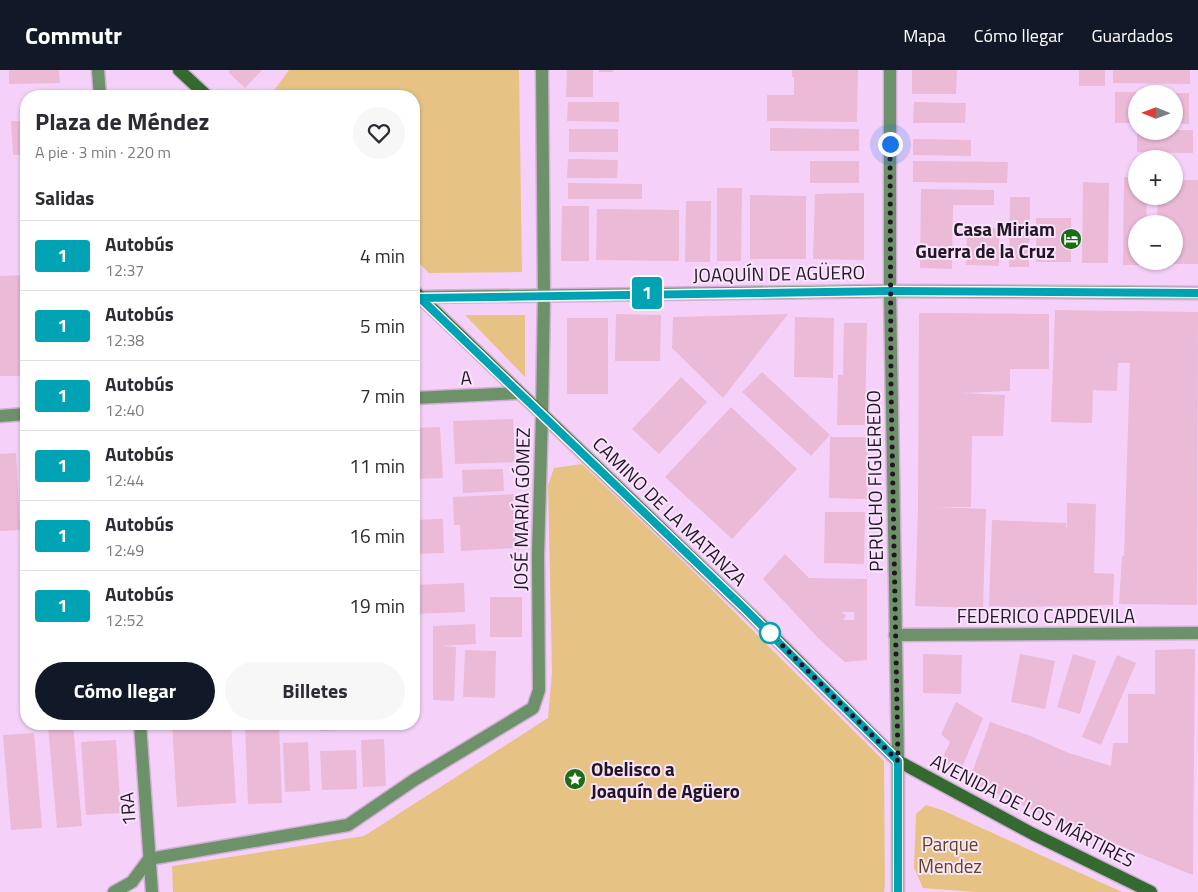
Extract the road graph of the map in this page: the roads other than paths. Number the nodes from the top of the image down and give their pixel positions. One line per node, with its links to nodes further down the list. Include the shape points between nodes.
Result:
1 (98, 70): 5 (street)
2 (180, 70): 6 (main road)
3 (542, 70): 10 (street, JOSÉ MARÍA GÓMEZ)
4 (890, 70): 7 (street, PERUCHO FIGUEREDO)
5 (100, 90)
6 (201, 90)
7 (890, 291): 8 (street, JOAQUÍN DE AGÜERO); 10 (street, JOAQUÍN DE AGÜERO); 18 (street, PERUCHO FIGUEREDO)
8 (1198, 293)
9 (420, 294): 10 (street, JOAQUÍN DE AGÜERO)
10 (544, 294): 15 (street, JOSÉ MARÍA GÓMEZ)
11 (420, 297): 12 (main road, CAMINO DE LA MATANZA)
12 (519, 393): 13 (street, A); 15 (main road, CAMINO DE LA MATANZA)
13 (420, 398)
14 (20, 414): 16 (street)
15 (542, 414): 20 (main road, CAMINO DE LA MATANZA); 21 (street, JOSÉ MARÍA GÓMEZ, via 538,555 540,690 533,708 414,780 348,825)
16 (0, 416)
17 (1198, 633): 18 (street, FEDERICO CAPDEVILA)
18 (895, 635): 20 (street, PERUCHO FIGUEREDO)
19 (140, 730): 21 (street, 1RA)
20 (898, 761): 24 (main road, PERUCHO FIGUEREDO); 25 (main road, AVENIDA DE LOS MÁRTIRES, via 1033,834)
21 (149, 859): 22 (street, via 132,882); 23 (street, 1RA)
22 (114, 892)
23 (152, 892)
24 (898, 892)
25 (1151, 892)

